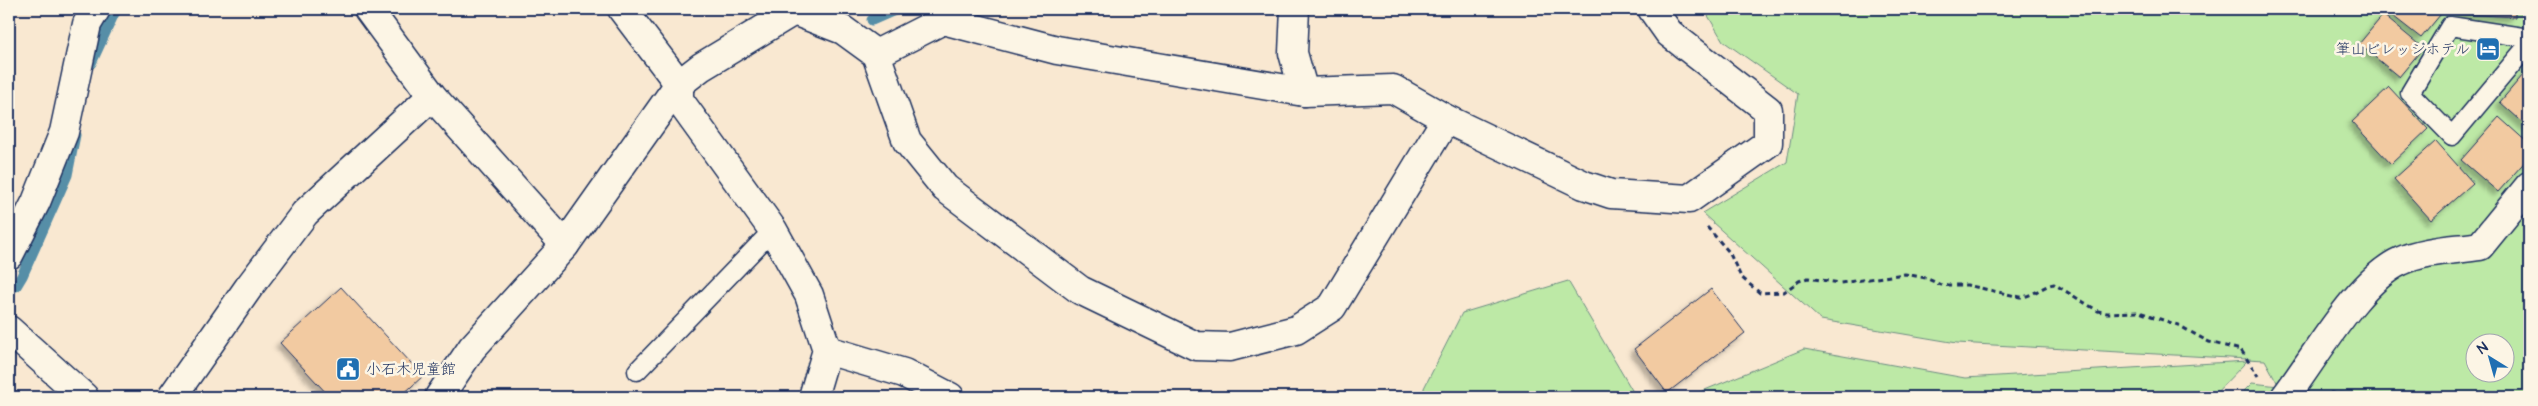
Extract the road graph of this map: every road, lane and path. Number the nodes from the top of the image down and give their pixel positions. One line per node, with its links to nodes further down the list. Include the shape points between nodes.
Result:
1 (96, 9): 18 (street, via 87,24 64,132 36,202)
2 (368, 9): 12 (street)
3 (622, 9): 10 (street)
4 (1296, 9): 11 (street, via 1293,53)
5 (1652, 9): 13 (street, via 1669,33 1768,110 1768,143 1689,198 1611,194 1584,185)
6 (795, 10): 9 (street, via 844,30); 10 (street, via 701,67)
7 (2529, 38): 8 (lane, via 2450,26 2410,92 2452,136)
8 (2529, 44)
9 (876, 54): 11 (street, via 942,20 1057,50); 13 (street, via 907,141 945,188 1080,290 1196,346 1230,347 1296,330 1332,307)
10 (679, 92): 16 (street, via 698,128); 17 (street)
11 (1304, 92): 13 (street, via 1393,89)
12 (432, 96): 17 (street); 25 (street, via 305,213)
13 (1446, 119)
14 (2529, 186): 23 (street, via 2480,246 2411,257 2370,281)
15 (1701, 225): 22 (path, via 1715,233 1730,252 1741,278 1760,292 1784,292 1808,278 1840,283 1905,274 1942,285 1967,285 2026,297 2054,284 2098,311 2139,312 2178,325 2209,342 2241,350)
16 (773, 230): 20 (street, via 809,295); 21 (lane)
17 (565, 245): 26 (street, via 472,348)
18 (9, 255)
19 (9, 330): 24 (street)
20 (827, 350): 27 (street); 28 (street, via 904,373)
21 (637, 371)
22 (2261, 381)
23 (2289, 393): 29 (path)
24 (84, 397)
25 (172, 397)
26 (440, 397)
27 (813, 397)
28 (950, 397)
29 (2374, 397)

